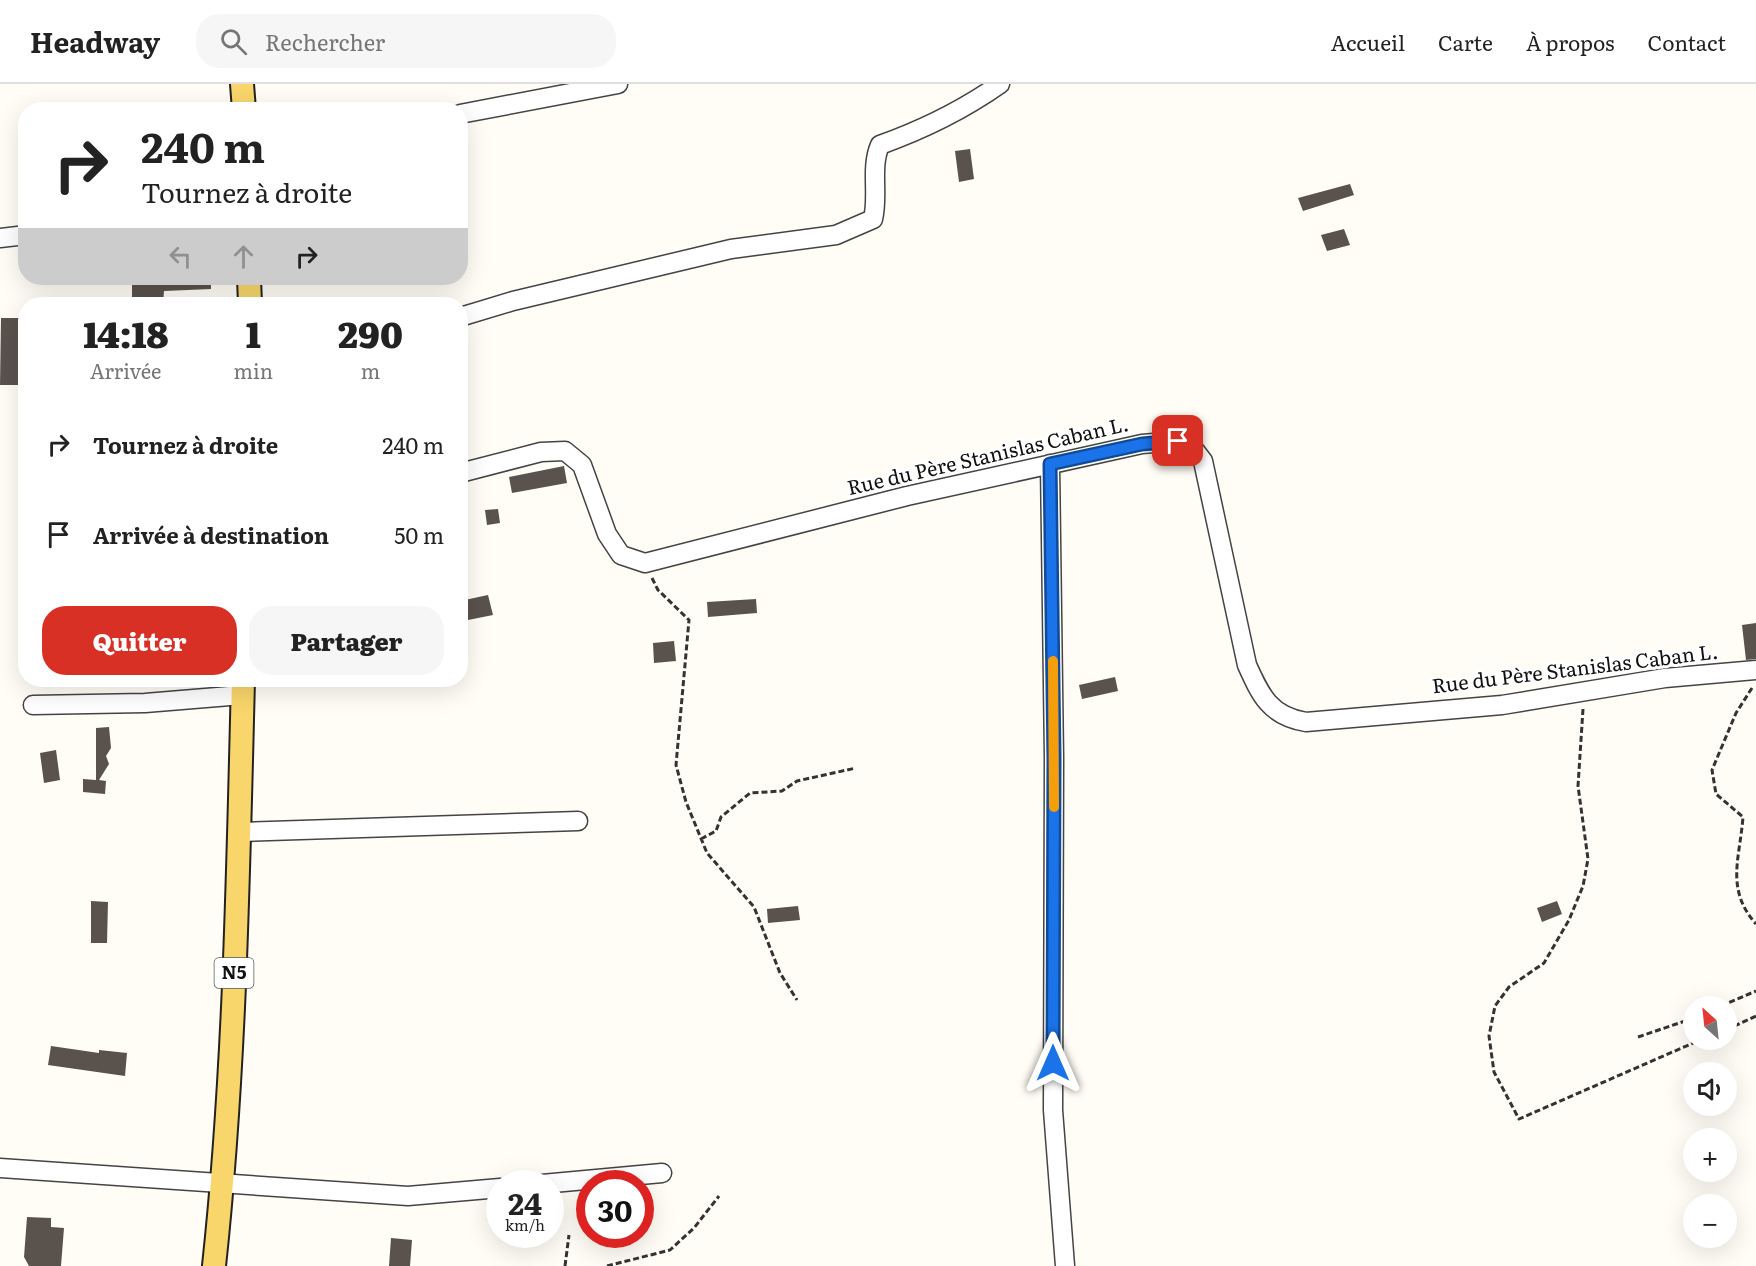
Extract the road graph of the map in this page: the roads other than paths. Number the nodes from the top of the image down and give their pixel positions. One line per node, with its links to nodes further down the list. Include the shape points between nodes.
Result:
1 (242, 84): 4 (main road)
2 (618, 84): 5 (street)
3 (1000, 84): 8 (street, via 973,103 880,145 875,155 873,219 836,234 731,249)
4 (243, 102)
5 (468, 112)
6 (18, 236): 7 (street)
7 (0, 238)
8 (468, 315)
9 (1050, 464): 10 (street, Rue du Père Stanislas Caban L., via 645,563 621,555 607,534 582,465 565,451 541,452); 11 (street, Rue du Père Stanislas Caban L., via 1169,441 1187,444 1198,453 1217,518 1247,665 1261,693 1280,716 1305,722 1502,705 1665,678); 22 (street, via 1053,1110)
10 (468, 471)
11 (1756, 670)
12 (243, 687): 13 (street, via 145,703); 15 (main road, N5 / N5)
13 (33, 705)
14 (578, 821): 15 (street)
15 (241, 832): 19 (main road, N5 / N5)
16 (0, 1168): 19 (street)
17 (662, 1173): 18 (street)
18 (564, 1182)
19 (223, 1184): 20 (street, via 408,1196); 21 (main road, N5 / N5)
20 (486, 1189)
21 (214, 1266)
22 (1065, 1266)

